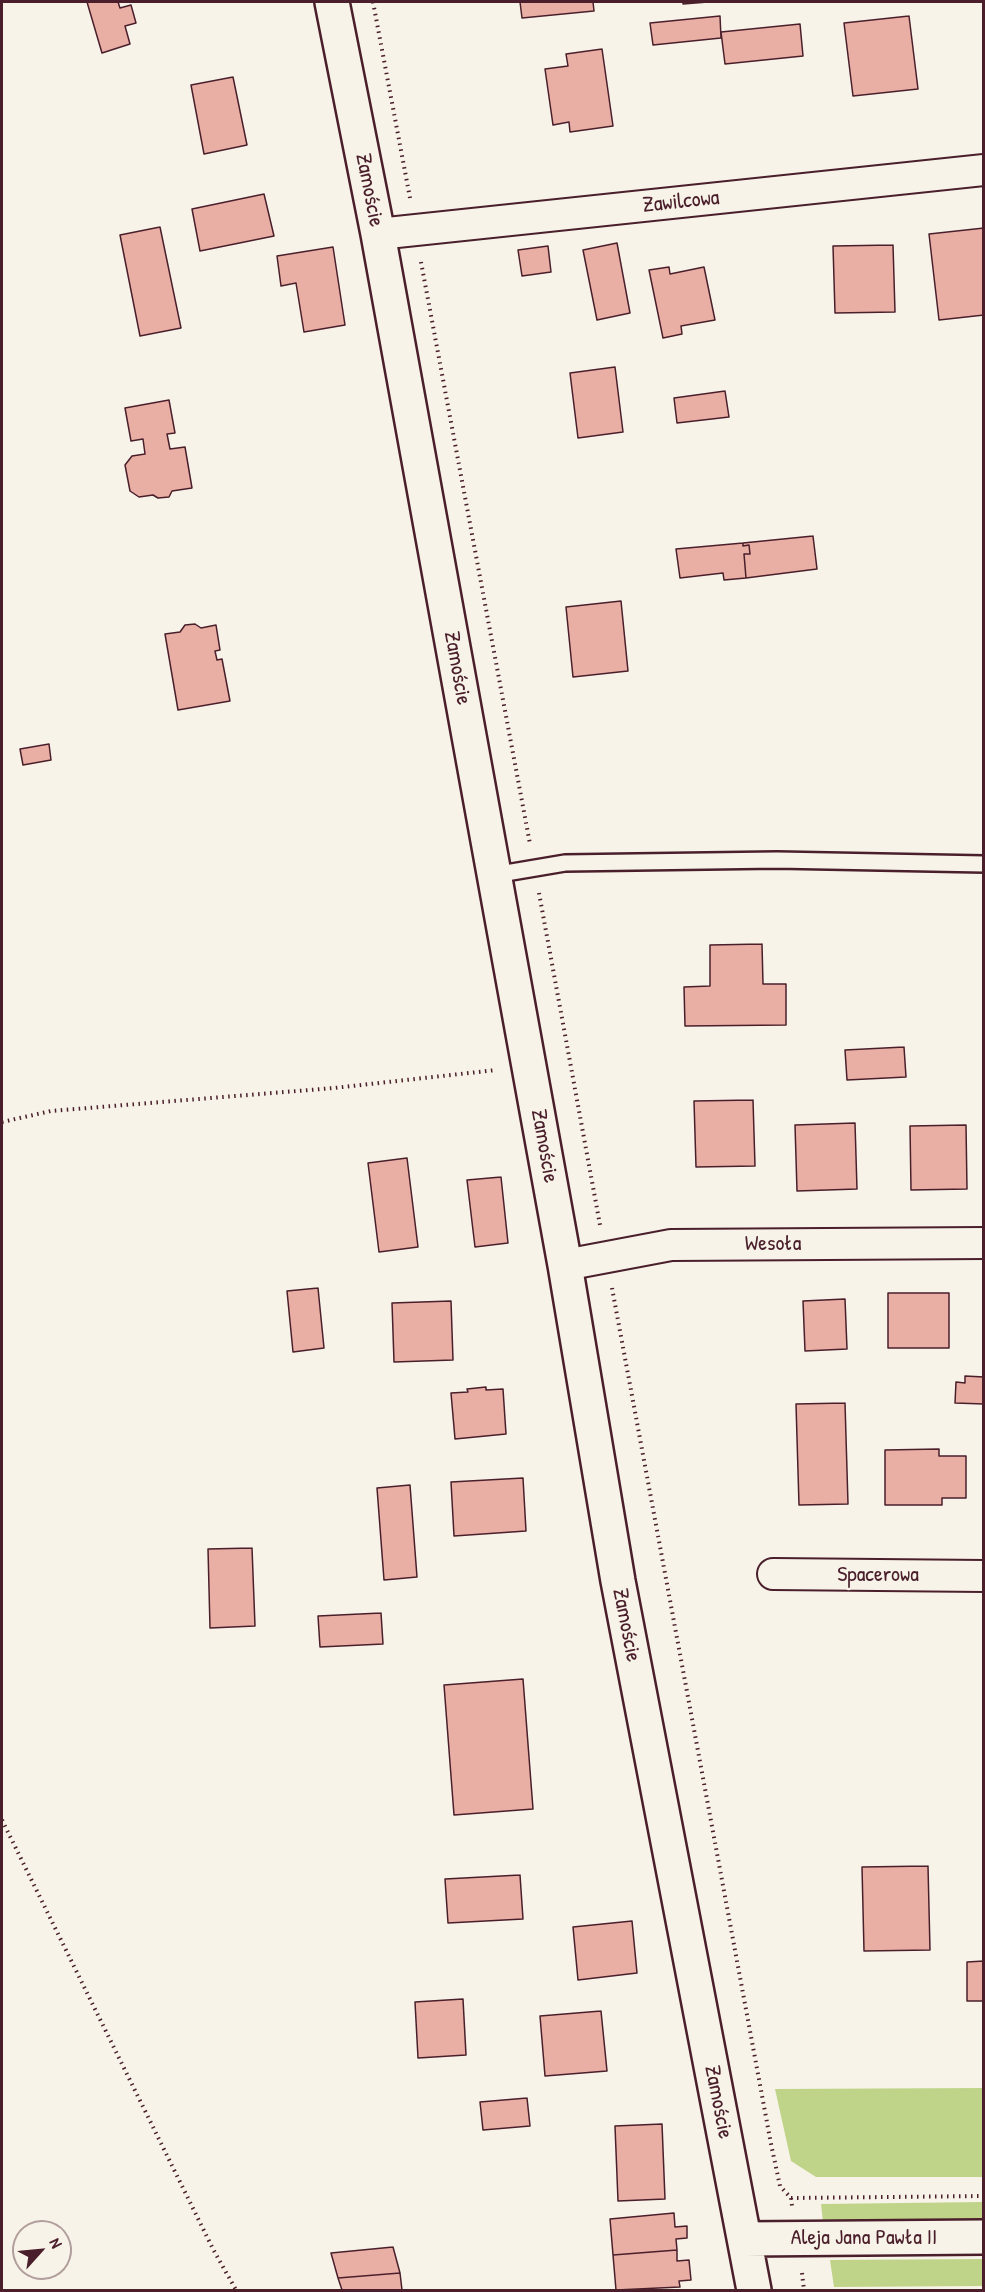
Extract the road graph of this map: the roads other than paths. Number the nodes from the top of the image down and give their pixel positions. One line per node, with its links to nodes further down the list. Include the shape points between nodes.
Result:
1 (332, 2): 3 (street, Zamoście)
2 (984, 170): 3 (street, Zawilcowa)
3 (378, 234): 5 (street, Zamoście)
4 (984, 864): 5 (lane, via 777,860 565,863)
5 (494, 875): 7 (street, Zamoście)
6 (984, 1243): 7 (street, Wesoła, via 671,1245)
7 (565, 1265): 11 (street, Zamoście, via 618,1581)
8 (773, 1574): 9 (street, Spacerowa)
9 (984, 1576)
10 (984, 2237): 11 (street, Aleja Jana Pawła II)
11 (745, 2239): 12 (street, Zamoście)
12 (754, 2290)

